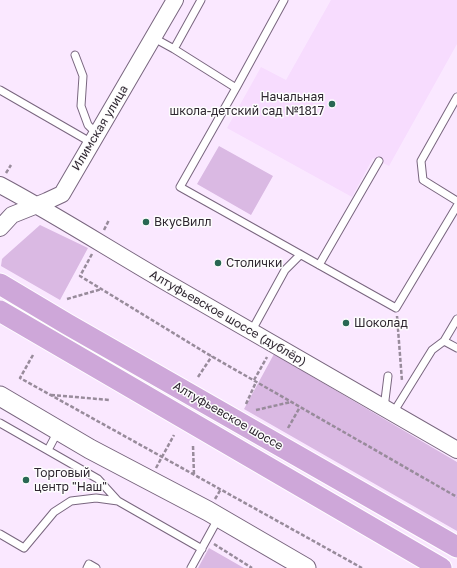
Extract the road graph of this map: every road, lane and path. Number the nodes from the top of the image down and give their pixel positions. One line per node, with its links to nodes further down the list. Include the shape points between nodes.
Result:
1 (175, 0): 4 (street, Илимская улица)
2 (201, 0): 5 (lane)
3 (284, 0): 7 (lane)
4 (154, 38): 5 (lane); 10 (street, Илимская улица)
5 (174, 49): 7 (lane)
6 (74, 55): 10 (lane, via 83,76 81,106)
7 (236, 88): 23 (lane, via 180,187)
8 (0, 90): 10 (lane)
9 (457, 97): 15 (lane, via 421,161 424,180)
10 (94, 139): 14 (street, Илимская улица)
11 (379, 161): 24 (lane)
12 (11, 165): 13 (path)
13 (2, 180): 16 (street, Алтуфьевское шоссе (дублёр))
14 (62, 194): 16 (street); 19 (street, via 59,207)
15 (457, 201)
16 (36, 204): 19 (street, Алтуфьевское шоссе (дублёр)); 20 (street, via 12,215)
17 (457, 206): 28 (lane)
18 (109, 220): 21 (path)
19 (64, 221): 31 (street, Алтуфьевское шоссе (дублёр))
20 (0, 228)
21 (103, 233)
22 (92, 254): 26 (path, via 80,276)
23 (300, 255): 24 (lane); 31 (lane, via 285,270)
24 (319, 265): 28 (lane)
25 (0, 284): 64 (main road, Алтуфьевское шоссе)
26 (102, 289): 27 (path); 35 (path)
27 (67, 300)
28 (396, 308): 42 (path)
29 (0, 311): 72 (main road, Алтуфьевское шоссе)
30 (457, 319): 32 (lane)
31 (251, 332): 48 (street, Алтуфьевское шоссе (дублёр))
32 (444, 341): 33 (lane); 42 (lane, via 432,350)
33 (457, 348)
34 (33, 355): 40 (path, via 20,378)
35 (212, 356): 38 (path); 39 (path)
36 (268, 356): 39 (path)
37 (388, 376): 48 (lane)
38 (198, 377)
39 (255, 381): 44 (path); 45 (path)
40 (51, 395): 43 (path); 56 (path)
41 (0, 396): 51 (main road)
42 (403, 396): 48 (lane)
43 (110, 400)
44 (291, 402): 46 (path); 47 (path)
45 (246, 404)
46 (300, 407): 50 (path); 59 (path)
47 (256, 410)
48 (389, 411): 55 (street, Алтуфьевское шоссе (дублёр))
49 (0, 423): 54 (lane)
50 (288, 428)
51 (59, 430): 54 (lane); 58 (main road)
52 (174, 435): 56 (path)
53 (193, 446): 57 (path)
54 (48, 450): 60 (lane, via 98,479)
55 (457, 450)
56 (162, 457): 57 (path); 58 (path)
57 (194, 475): 71 (path)
58 (149, 480): 61 (main road)
59 (457, 497)
60 (118, 501): 62 (lane, via 96,498 71,501 54,512 24,548); 65 (lane)
61 (219, 517): 63 (lane); 70 (main road)
62 (0, 534)
63 (207, 540): 65 (lane); 69 (path)
64 (457, 547)
65 (202, 549): 68 (lane)
66 (87, 568): 67 (lane, via 89,564)
67 (96, 568)
68 (191, 568)
69 (252, 568)
70 (306, 568)
71 (362, 568)
72 (441, 568)

